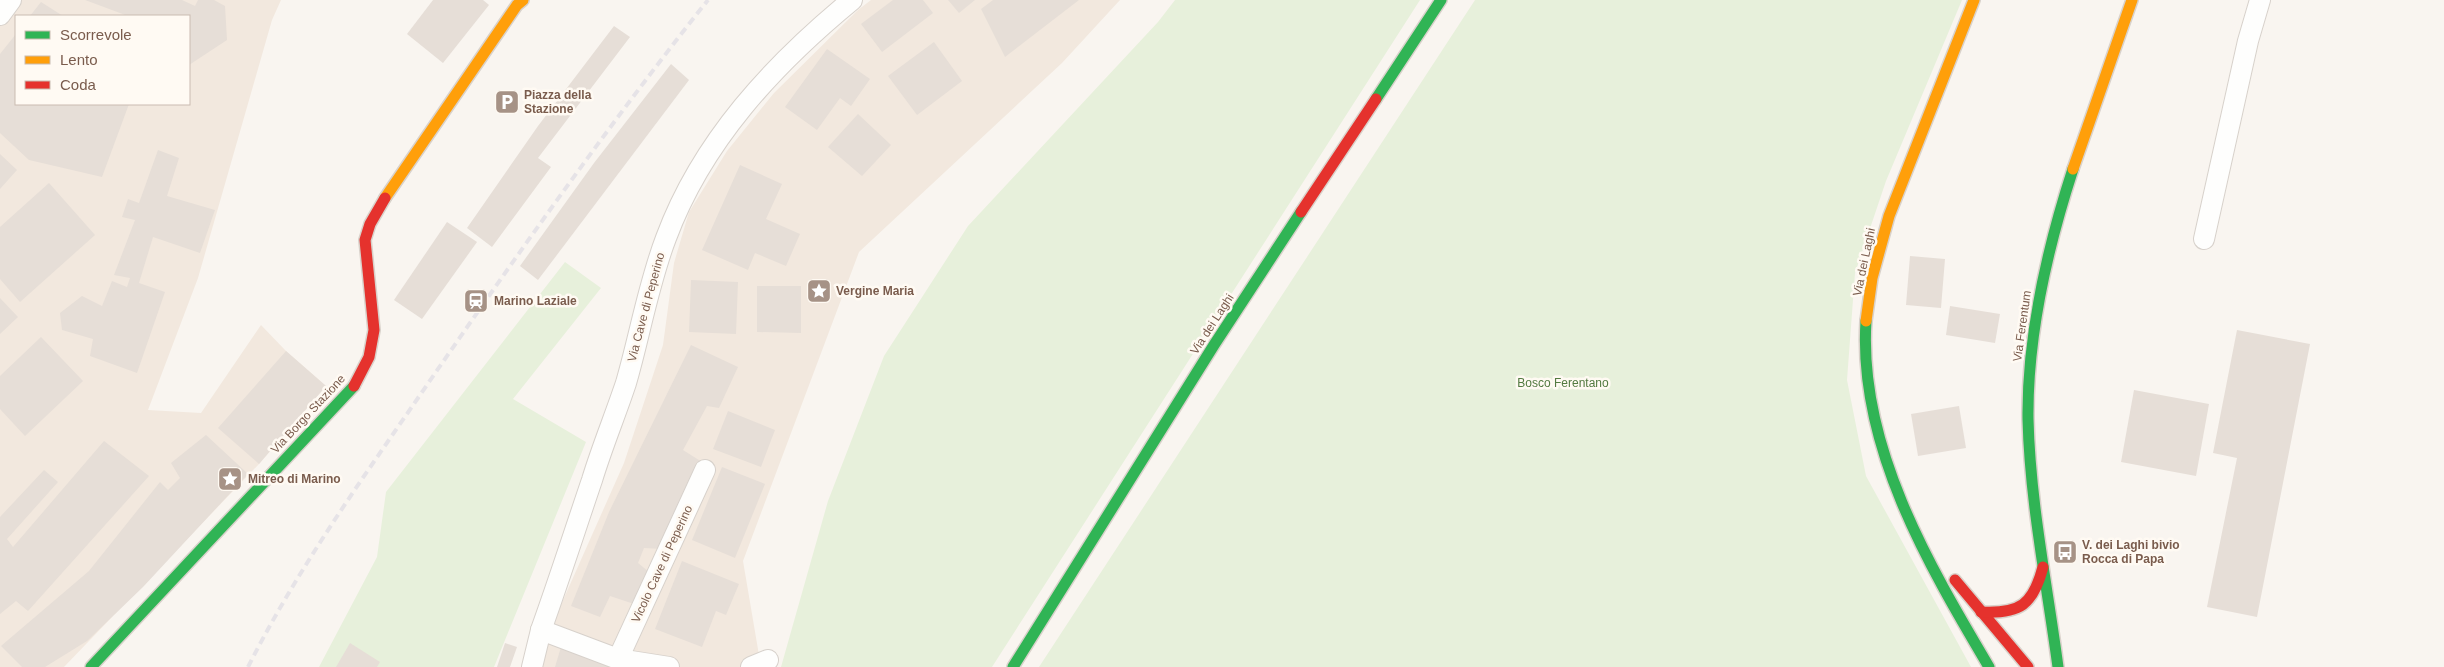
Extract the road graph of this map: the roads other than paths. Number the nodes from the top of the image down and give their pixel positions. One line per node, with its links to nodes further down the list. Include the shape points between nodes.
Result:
1 (852, 0): 13 (street, Via Cave di Peperino, via 810,36 750,98 719,136 684,194 665,239 625,386)
2 (1441, 0): 19 (main road, Via dei Laghi, via 1214,345)
3 (1974, 0): 9 (main road, Via dei Laghi, via 1891,208 1878,249 1869,302 1865,359 1873,415 1892,475)
4 (2132, 0): 10 (main road, Via Ferentum, via 2071,178 2044,274 2036,316 2029,382 2029,430)
5 (2260, 0): 7 (street)
6 (520, 2): 16 (main road, Via Borgo Stazione, via 381,204 368,228 364,247 374,320 373,345 367,366 355,385)
7 (2204, 239)
8 (705, 470): 15 (street, Vicolo Cave di Peperino)
9 (1919, 536): 11 (main road, Via dei Laghi); 20 (main road, Via dei Laghi)
10 (2043, 563): 11 (main road, via 2037,590 2028,603 2010,613); 12 (main road, Via Ferentum)
11 (1981, 612): 21 (main road, Via dei Laghi)
12 (2053, 623): 14 (main road); 22 (main road, Via Ferentum)
13 (541, 630): 15 (street); 17 (street, Via Cave di Peperino)
14 (2067, 649)
15 (618, 659): 18 (street)
16 (91, 667)
17 (532, 667)
18 (669, 667)
19 (1013, 667)
20 (1989, 667)
21 (2028, 667)
22 (2058, 667)

